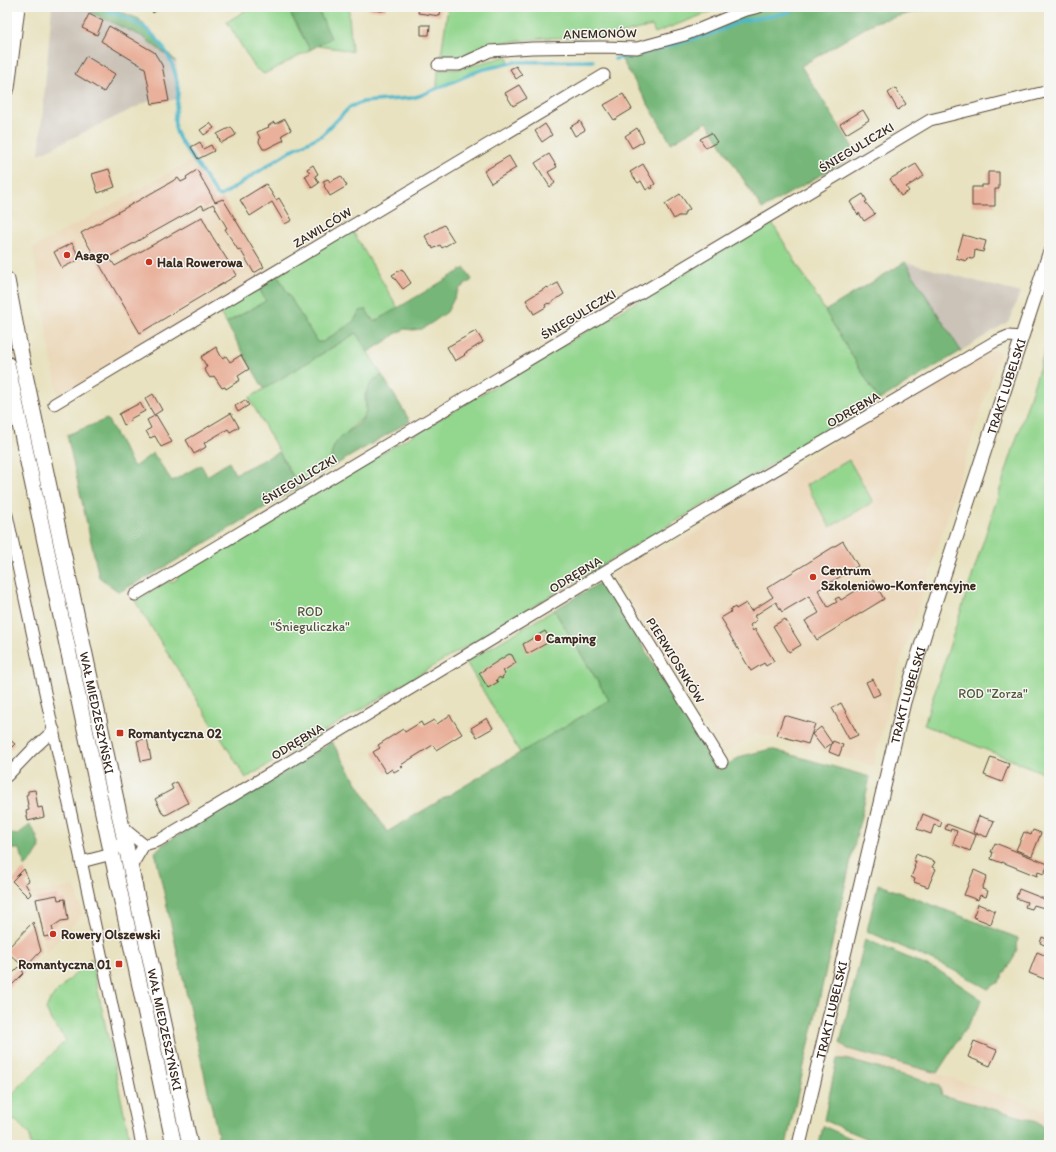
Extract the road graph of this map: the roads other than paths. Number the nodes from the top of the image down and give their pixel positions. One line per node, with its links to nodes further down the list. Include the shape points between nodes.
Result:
1 (17, 7): 5 (main road)
2 (759, 7): 3 (street, ANEMONÓW, via 684,35 637,48 532,48 490,51 459,65)
3 (438, 65)
4 (604, 75): 11 (street, ZAWILCÓW)
5 (7, 88)
6 (1049, 91): 14 (street, ŚNIEGULICZKI, via 930,120)
7 (1049, 254): 9 (street, TRAKT LUBELSKI)
8 (7, 280): 18 (main road, WAŁ MIEDZESZYŃSKI)
9 (1022, 337): 13 (street, ODRĘBNA, via 1008,336 994,342); 26 (street, TRAKT LUBELSKI, via 904,702)
10 (7, 364): 20 (main road, WAŁ MIEDZESZYŃSKI)
11 (54, 404)
12 (7, 515): 15 (street)
13 (605, 572): 16 (street, PIERWIOSNKÓW); 19 (street, ODRĘBNA, via 164,837)
14 (135, 594)
15 (54, 730): 17 (street); 21 (street)
16 (722, 762)
17 (7, 776)
18 (123, 833): 19 (street); 20 (street); 22 (main road, WAŁ MIEDZESZYŃSKI)
19 (144, 845): 22 (street)
20 (112, 854): 21 (street); 24 (main road, WAŁ MIEDZESZYŃSKI)
21 (81, 862): 23 (street)
22 (131, 867): 25 (main road, WAŁ MIEDZESZYŃSKI)
23 (142, 1145)
24 (174, 1145)
25 (190, 1145)
26 (798, 1145)

